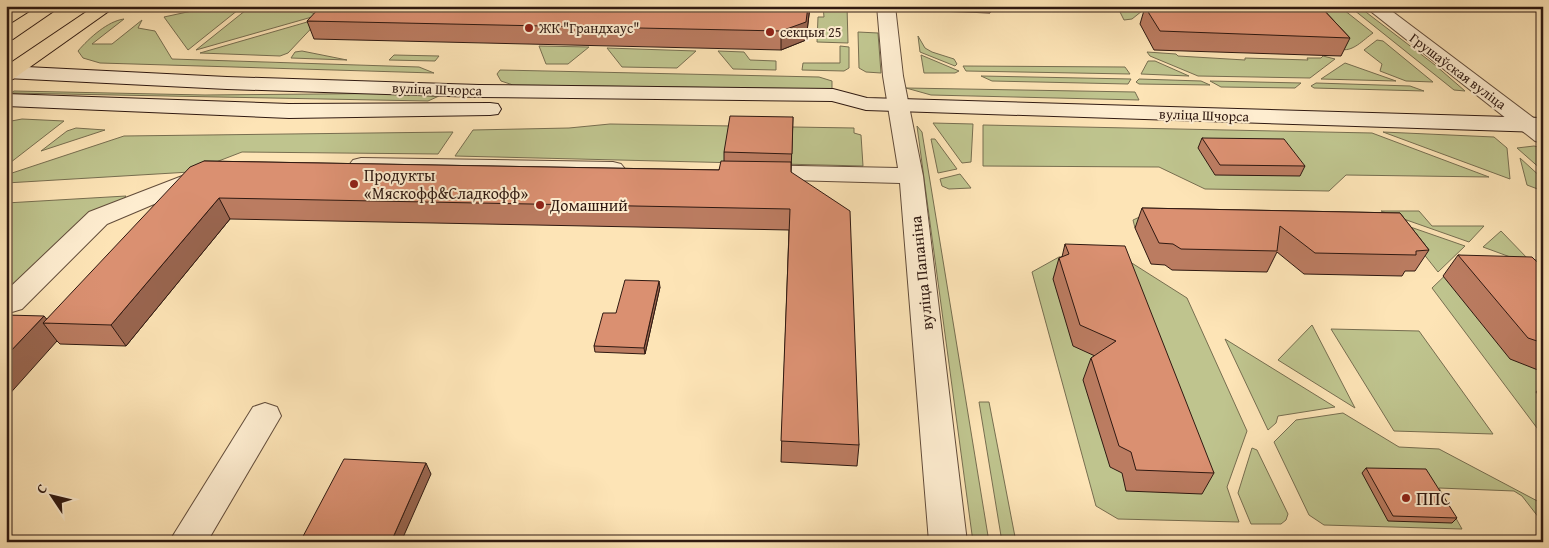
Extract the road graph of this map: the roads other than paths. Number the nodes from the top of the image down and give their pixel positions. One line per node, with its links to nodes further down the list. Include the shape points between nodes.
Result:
1 (52, 6): 5 (main road)
2 (107, 6): 6 (main road)
3 (886, 6): 9 (main road, вуліца Папаніна)
4 (1373, 6): 10 (main road, Грушаўская вуліца)
5 (6, 36)
6 (8, 73): 8 (main road, вуліца Шчорса, via 479,91 833,95)
7 (6, 100): 8 (main road, вуліца Шчорса, via 290,111 620,108 835,111)
8 (866, 104): 9 (main road, вуліца Шчорса)
9 (898, 105): 10 (main road, вуліца Шчорса); 15 (main road, вуліца Папаніна)
10 (1538, 129)
11 (337, 165): 13 (main road)
12 (220, 168): 16 (main road, via 98,218)
13 (630, 169)
14 (738, 172): 15 (main road)
15 (911, 176): 19 (main road, вуліца Папаніна)
16 (12, 302)
17 (265, 416): 18 (main road)
18 (187, 542)
19 (948, 542)

